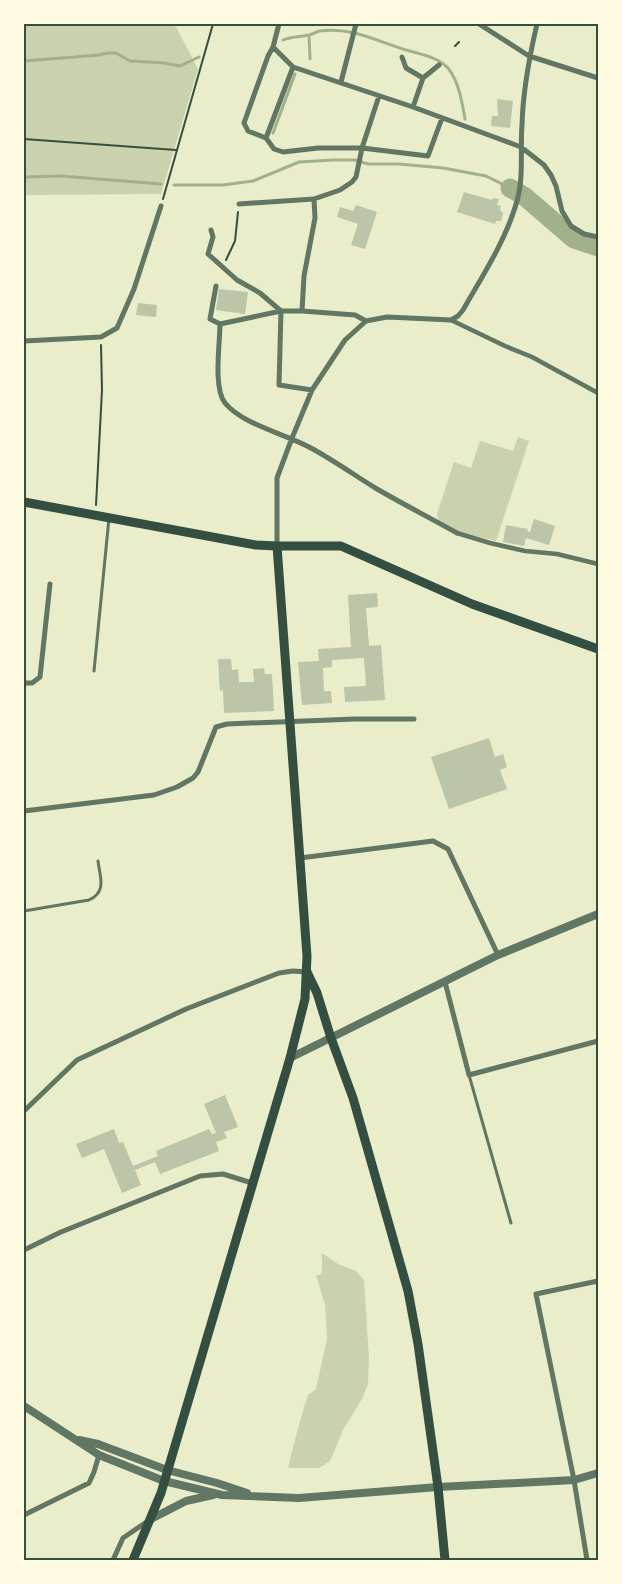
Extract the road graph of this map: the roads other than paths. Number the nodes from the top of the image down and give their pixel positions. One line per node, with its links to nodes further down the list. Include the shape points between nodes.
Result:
1 (279, 24): 5 (street)
2 (479, 24): 6 (street)
3 (537, 24): 6 (street)
4 (356, 26): 12 (street)
5 (273, 47): 9 (street); 16 (street, via 244,123 248,131)
6 (529, 56): 11 (street); 17 (street)
7 (402, 57): 10 (street, via 406,68)
8 (439, 65): 10 (street)
9 (293, 67): 12 (street); 16 (street)
10 (423, 78): 14 (street)
11 (598, 78)
12 (341, 82): 13 (street)
13 (379, 96): 14 (street); 18 (street)
14 (413, 107): 15 (street)
15 (442, 118): 17 (street); 18 (street, via 428,156)
16 (266, 138): 18 (street, via 274,149 283,152 318,148)
17 (520, 147): 23 (street, via 544,165 551,175 562,212 571,226 584,234); 27 (street, via 522,166 517,200 502,239 463,310)
18 (361, 151): 19 (street, via 352,182)
19 (314, 199): 20 (street); 26 (street, via 315,218 304,276)
20 (239, 204)
21 (161, 206): 30 (street, via 134,289 117,328 101,337)
22 (212, 230): 25 (street, via 208,254 237,280)
23 (598, 237)
24 (216, 286): 29 (street, via 210,319)
25 (281, 311): 26 (street); 29 (street); 31 (street, via 279,385)
26 (302, 311): 28 (street, via 355,314)
27 (451, 320): 28 (street, via 387,318); 32 (street, via 532,356)
28 (366, 321): 31 (street, via 345,340)
29 (220, 324): 33 (street, via 219,392 225,402 268,430)
30 (24, 341)
31 (312, 390): 33 (street)
32 (598, 393)
33 (292, 438): 36 (street); 37 (street, via 277,478)
34 (24, 502): 35 (main road)
35 (109, 518): 37 (main road); 41 (lane)
36 (457, 532): 38 (street, via 525,551 557,554)
37 (277, 546): 40 (main road, via 341,546 472,604); 44 (main road)
38 (598, 564)
39 (50, 584): 42 (street, via 40,677 32,683)
40 (598, 649)
41 (94, 670)
42 (24, 682)
43 (414, 720): 44 (street)
44 (290, 722): 45 (street, via 216,727 198,772 177,787 154,794); 46 (main road)
45 (24, 812)
46 (300, 858): 50 (street, via 433,841 448,849); 51 (main road)
47 (98, 861): 48 (lane, via 101,892 96,897)
48 (24, 911)
49 (598, 914): 50 (street)
50 (498, 955): 52 (street)
51 (307, 972): 53 (main road); 55 (main road); 57 (street, via 279,973 260,980 186,1009 77,1060)
52 (445, 982): 53 (street); 56 (street)
53 (331, 1038): 55 (street); 69 (main road, via 353,1098 408,1291)
54 (598, 1041): 56 (street)
55 (290, 1058): 58 (main road)
56 (468, 1075): 59 (lane)
57 (24, 1111)
58 (252, 1183): 60 (street, via 223,1174 200,1176); 65 (main road)
59 (511, 1223)
60 (24, 1250)
61 (598, 1281): 68 (street, via 536,1294)
62 (24, 1406): 63 (street)
63 (75, 1439): 64 (street); 65 (street, via 98,1444)
64 (99, 1455): 67 (street); 72 (street, via 89,1483)
65 (167, 1470): 67 (main road); 71 (street)
66 (598, 1473): 68 (street)
67 (164, 1480): 70 (street); 73 (main road)
68 (574, 1480): 69 (street); 77 (street)
69 (438, 1487): 71 (street, via 299,1498); 76 (main road)
70 (222, 1495): 71 (street); 73 (street, via 186,1501)
71 (254, 1496)
72 (24, 1515)
73 (150, 1519): 74 (street, via 123,1538); 75 (main road)
74 (113, 1560)
75 (132, 1560)
76 (445, 1560)
77 (587, 1560)

